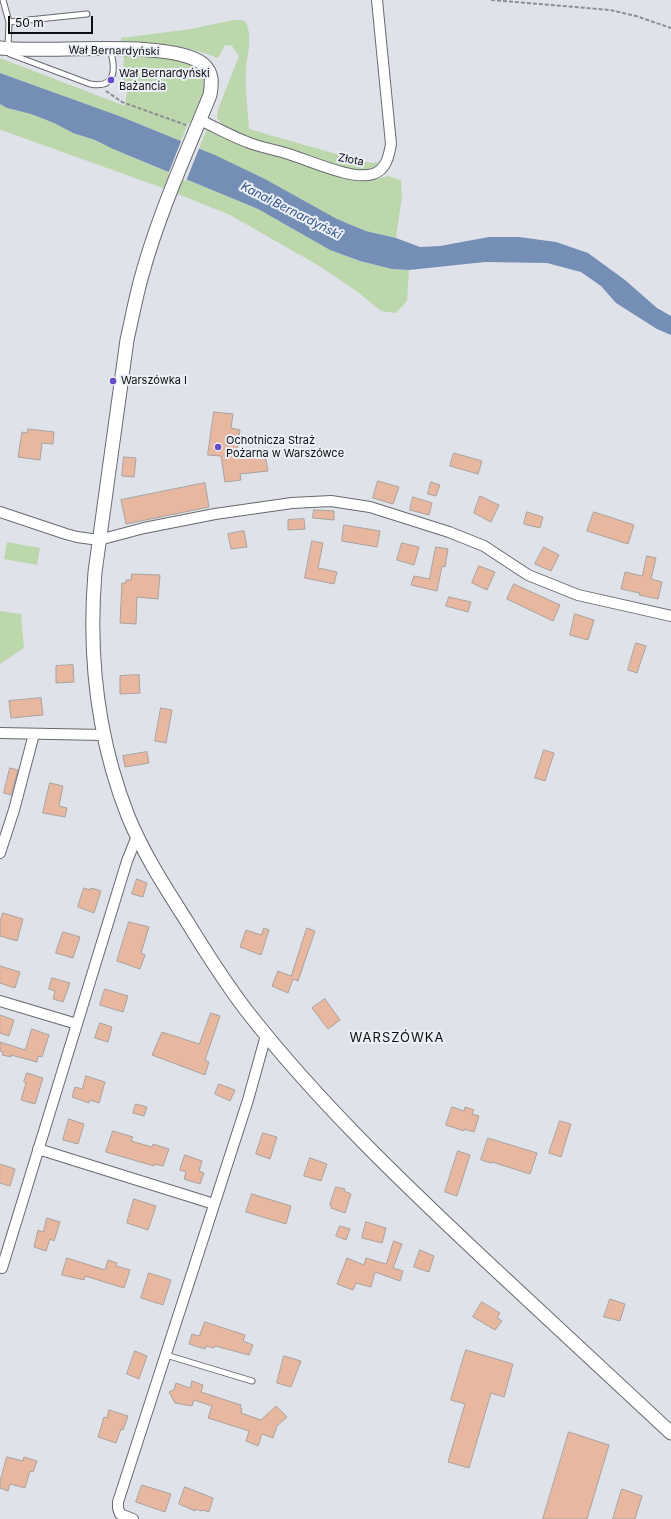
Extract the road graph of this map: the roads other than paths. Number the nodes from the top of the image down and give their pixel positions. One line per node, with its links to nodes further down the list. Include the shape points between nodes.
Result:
1 (3, 0): 4 (lane)
2 (377, 0): 7 (street, Złota, via 391,144 386,162 374,174 345,172)
3 (87, 14): 4 (lane)
4 (9, 22): 5 (lane)
5 (3, 49): 6 (street, Wał Bernardyński); 6 (lane, via 98,86 111,80 114,72)
6 (110, 49): 7 (street, Wał Bernardyński, via 163,52 181,55 202,64 208,70 212,85 210,95)
7 (193, 125): 9 (street, Wał Bernardyński, via 142,274 134,307 127,340)
8 (0, 512): 9 (street, via 66,534)
9 (99, 540): 10 (street, via 215,514 292,503 331,501 370,507 449,532 484,546 528,575 578,595); 13 (street, Wał Bernardyński, via 92,636 98,703)
10 (671, 616)
11 (0, 733): 12 (street)
12 (34, 734): 13 (street); 15 (street)
13 (104, 735): 14 (street, Wał Bernardyński, via 118,787)
14 (137, 836): 17 (street); 18 (street, Wał Bernardyński, via 198,941)
15 (0, 853)
16 (0, 1001): 17 (street)
17 (77, 1024): 19 (street)
18 (266, 1035): 20 (street, via 252,1089); 24 (street, Wał Bernardyński, via 378,1158)
19 (38, 1148): 20 (street); 21 (street)
20 (214, 1204): 22 (street)
21 (2, 1268)
22 (166, 1355): 23 (lane); 25 (street)
23 (252, 1381)
24 (671, 1433)
25 (118, 1508): 26 (street); 27 (street, via 120,1514)
26 (114, 1519)
27 (133, 1519)

